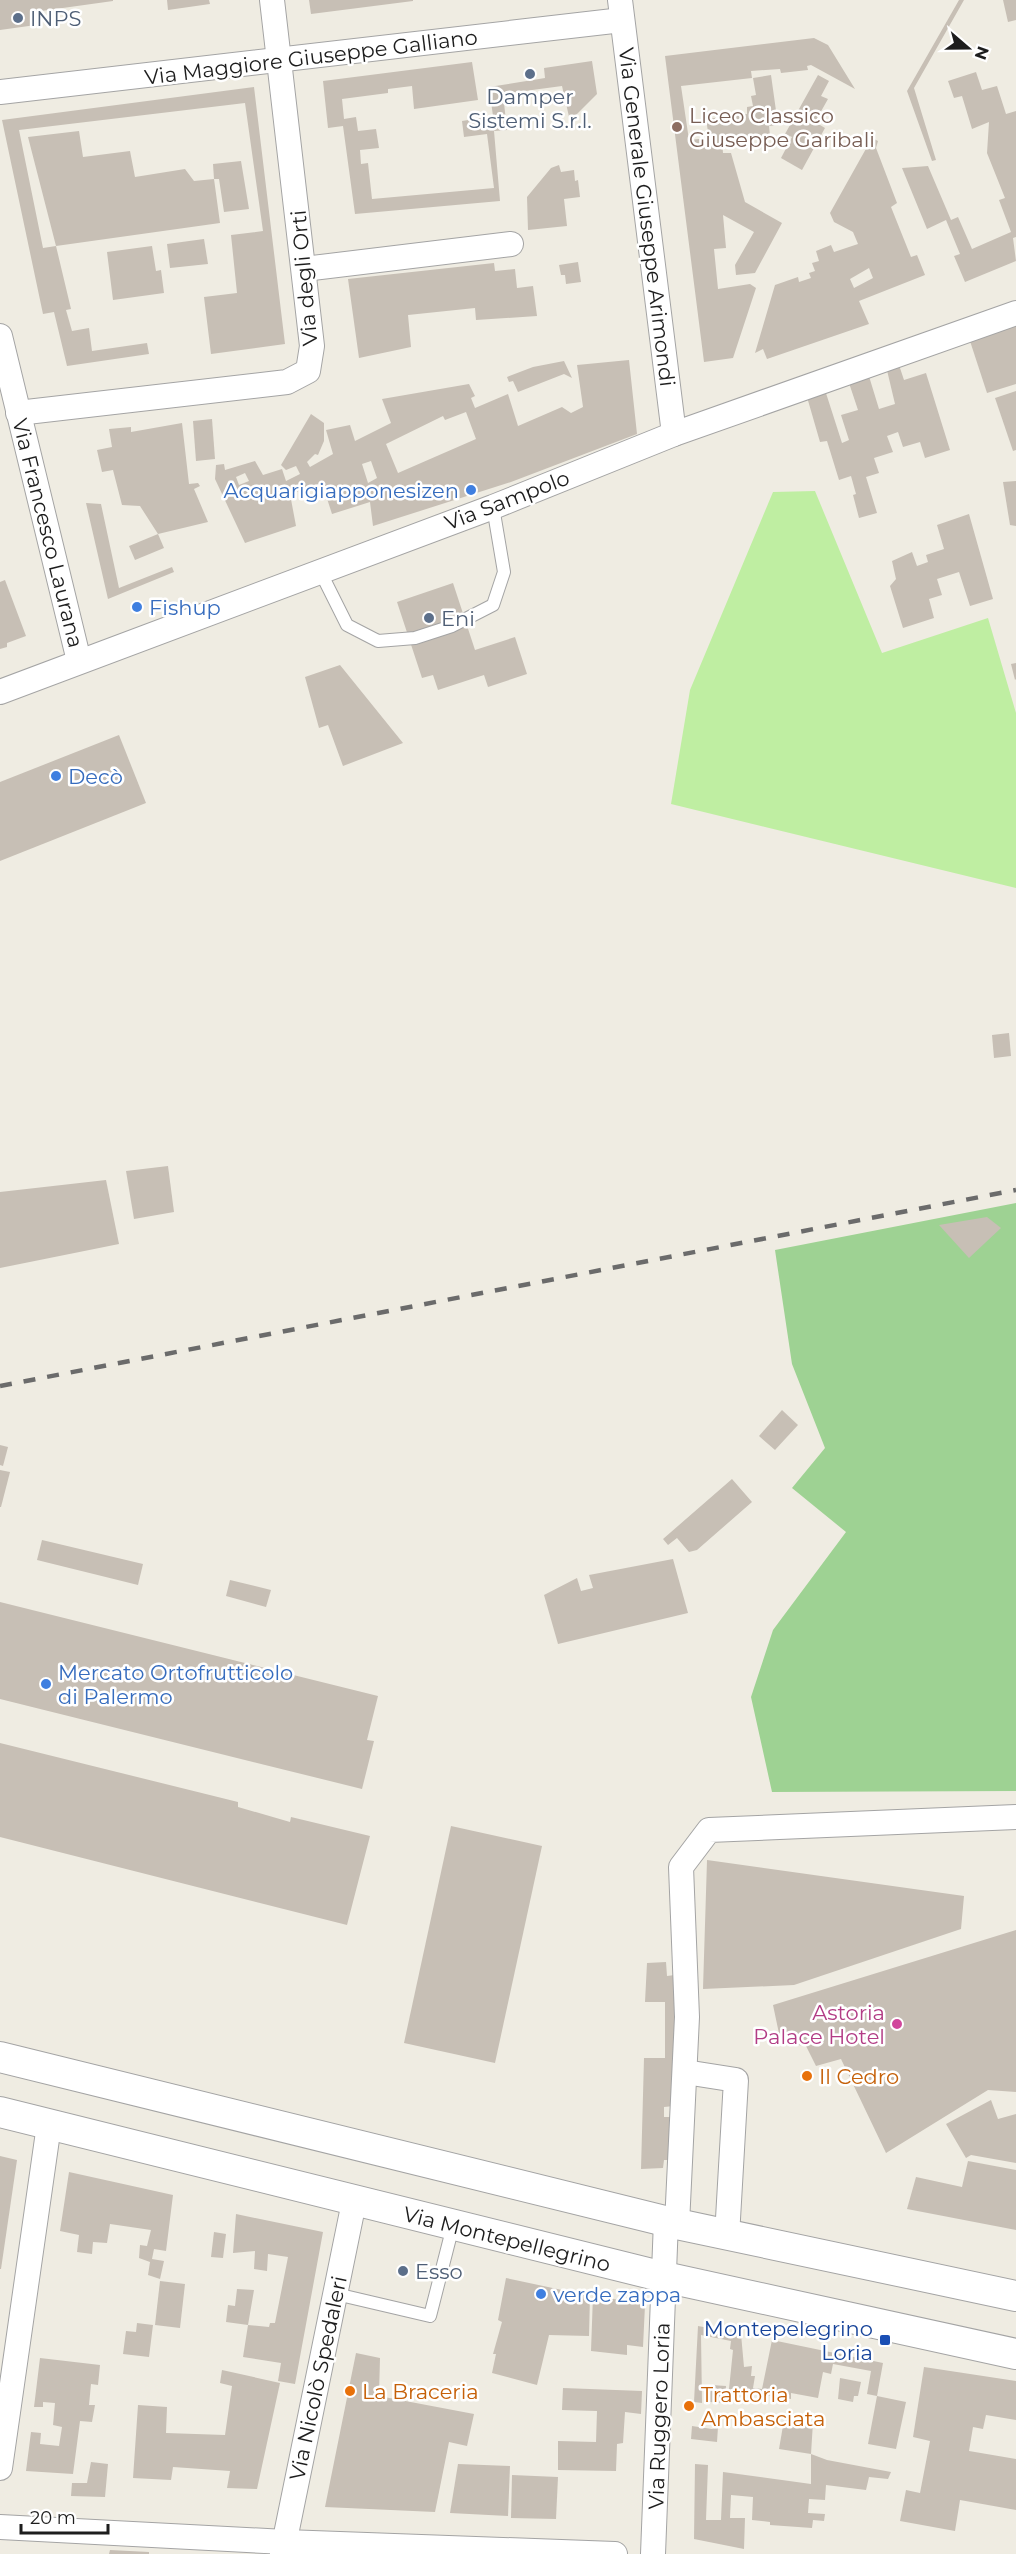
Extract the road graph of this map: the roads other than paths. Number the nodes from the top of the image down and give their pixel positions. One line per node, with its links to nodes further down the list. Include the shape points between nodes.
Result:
1 (273, 0): 3 (street, Via degli Orti)
2 (621, 10): 3 (street, Via Maggiore Giuseppe Galliano); 10 (street, Via Generale Giuseppe Arimondi)
3 (281, 61): 4 (street, Via Maggiore Giuseppe Galliano); 6 (street, Via degli Orti)
4 (0, 92)
5 (511, 244): 6 (street)
6 (304, 269): 9 (street, Via degli Orti, via 312,346 308,371 287,382)
7 (1016, 313): 10 (street, Via Sampolo)
8 (0, 336): 9 (street, Via Francesco Laurana)
9 (18, 413): 13 (street, Via Francesco Laurana)
10 (674, 434): 11 (street, Via Sampolo)
11 (493, 507): 12 (street, Via Sampolo); 12 (lane, via 504,573 493,604 452,626 416,638 378,641 347,625)
12 (320, 572): 13 (street, Via Sampolo)
13 (79, 661): 14 (street, Via Sampolo)
14 (0, 692)
15 (1016, 1817): 17 (street, Via Ruggero Loria, via 709,1830 681,1867 687,2016)
16 (0, 2057): 21 (street)
17 (685, 2072): 21 (street, Via Ruggero Loria); 23 (street, via 736,2080)
18 (0, 2112): 19 (street, Via Montepellegrino)
19 (49, 2125): 20 (street, Via Montepellegrino); 28 (street)
20 (354, 2202): 22 (street, Via Montepellegrino); 25 (street, Via Nicolò Spedaleri)
21 (672, 2223): 23 (street); 24 (street, Via Ruggero Loria)
22 (453, 2226): 24 (street, Via Montepellegrino); 25 (lane, via 430,2316)
23 (727, 2236): 26 (street)
24 (664, 2277): 27 (street, Via Montepellegrino); 32 (street, Via Ruggero Loria)
25 (336, 2294): 30 (street, Via Nicolò Spedaleri)
26 (1016, 2296)
27 (1016, 2354)
28 (0, 2468)
29 (0, 2527): 30 (street)
30 (284, 2548): 31 (street)
31 (615, 2554)
32 (653, 2554)

